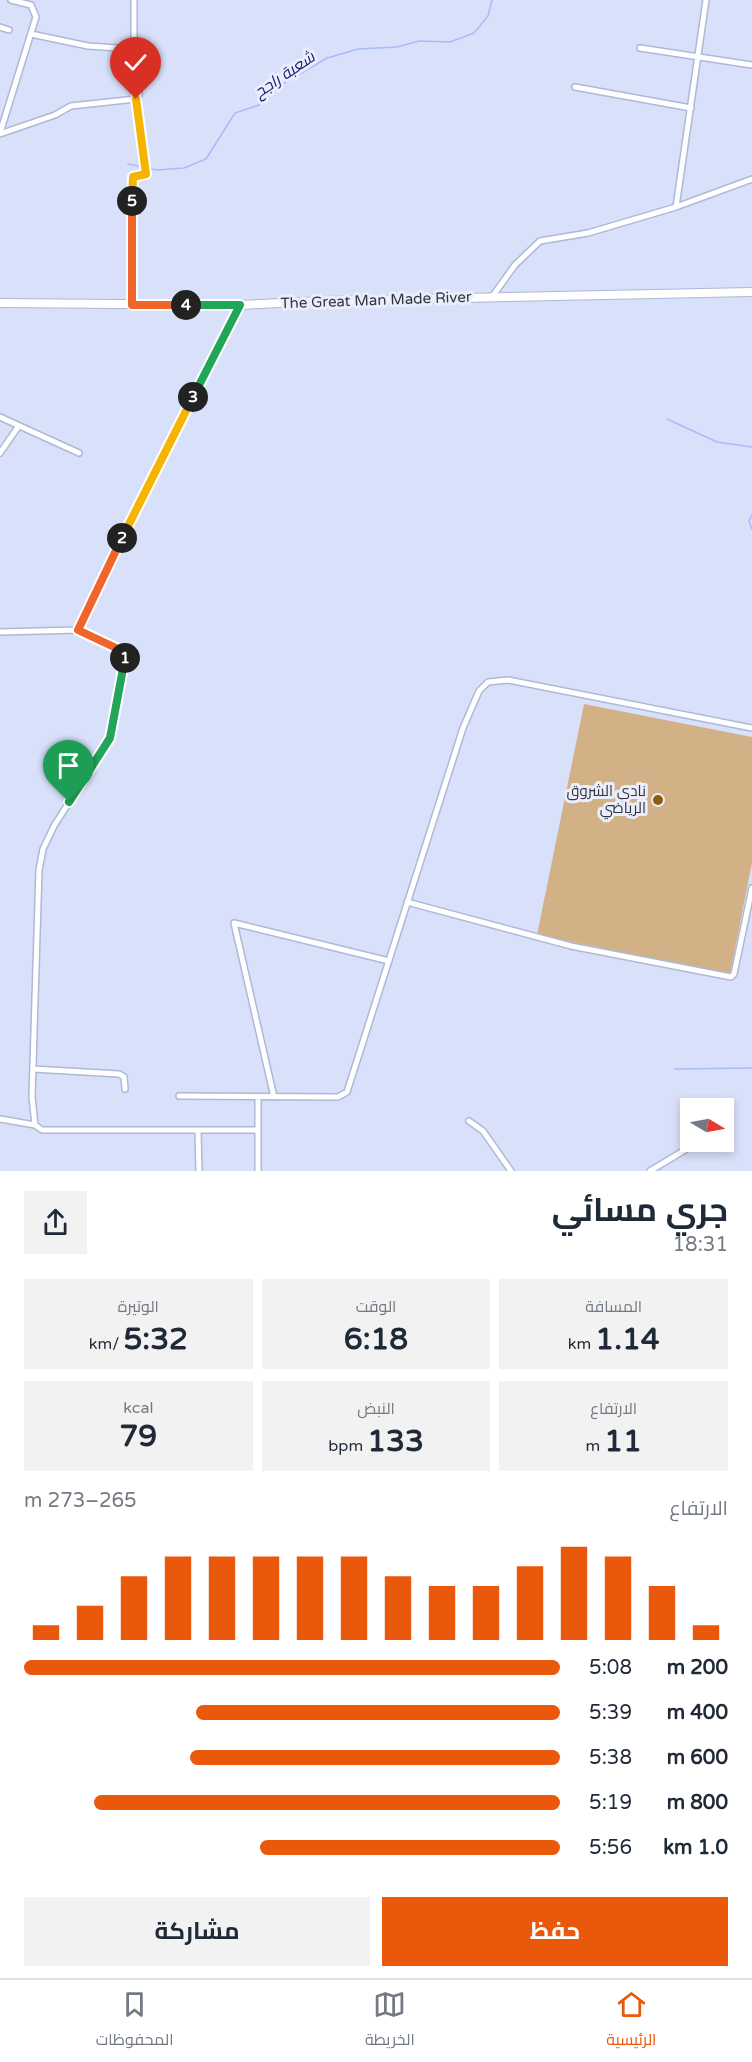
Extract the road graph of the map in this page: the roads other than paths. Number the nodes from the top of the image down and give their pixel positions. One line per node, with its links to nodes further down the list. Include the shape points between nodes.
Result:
1 (11, 0): 6 (street, via 34,8 36,17)
2 (134, 0): 12 (street, via 139,96)
3 (706, 0): 9 (street)
4 (0, 27): 5 (street)
5 (9, 30)
6 (31, 34): 8 (street, via 88,46); 14 (street)
7 (640, 48): 9 (street)
8 (132, 49)
9 (696, 58): 10 (street); 13 (street)
10 (752, 65)
11 (575, 87): 13 (street)
12 (136, 99): 14 (street, via 71,106); 20 (street, via 146,174 133,177)
13 (691, 108): 16 (street)
14 (0, 134)
15 (752, 179): 16 (street)
16 (676, 207): 18 (street, via 588,233 540,241 515,265)
17 (752, 292): 18 (main road, The Great Man Made River)
18 (492, 297): 21 (main road, The Great Man Made River)
19 (0, 303): 20 (main road, The Great Man Made River)
20 (132, 305): 21 (main road, The Great Man Made River)
21 (240, 305): 26 (street)
22 (0, 417): 23 (street)
23 (18, 427): 24 (street); 25 (street)
24 (0, 453)
25 (79, 453)
26 (78, 630): 27 (street); 32 (street, via 120,651 126,664 110,738 43,849 35,952)
27 (0, 632)
28 (752, 728): 30 (street, via 508,680 488,682 478,691 464,728)
29 (752, 888): 30 (street, via 735,974 731,977 571,946)
30 (407, 902): 31 (street)
31 (389, 961): 36 (street, via 347,1092 338,1097); 36 (street, via 234,923)
32 (33, 1069): 33 (street, via 119,1074 124,1077); 39 (street)
33 (125, 1089)
34 (179, 1096): 35 (street)
35 (258, 1097): 36 (street); 40 (street)
36 (274, 1097)
37 (0, 1119): 39 (street)
38 (470, 1121): 45 (street, via 483,1131)
39 (35, 1125): 41 (street, via 42,1130)
40 (257, 1130): 41 (street); 44 (street)
41 (198, 1131): 43 (street)
42 (682, 1152): 46 (street)
43 (199, 1171)
44 (258, 1171)
45 (511, 1171)
46 (650, 1171)

